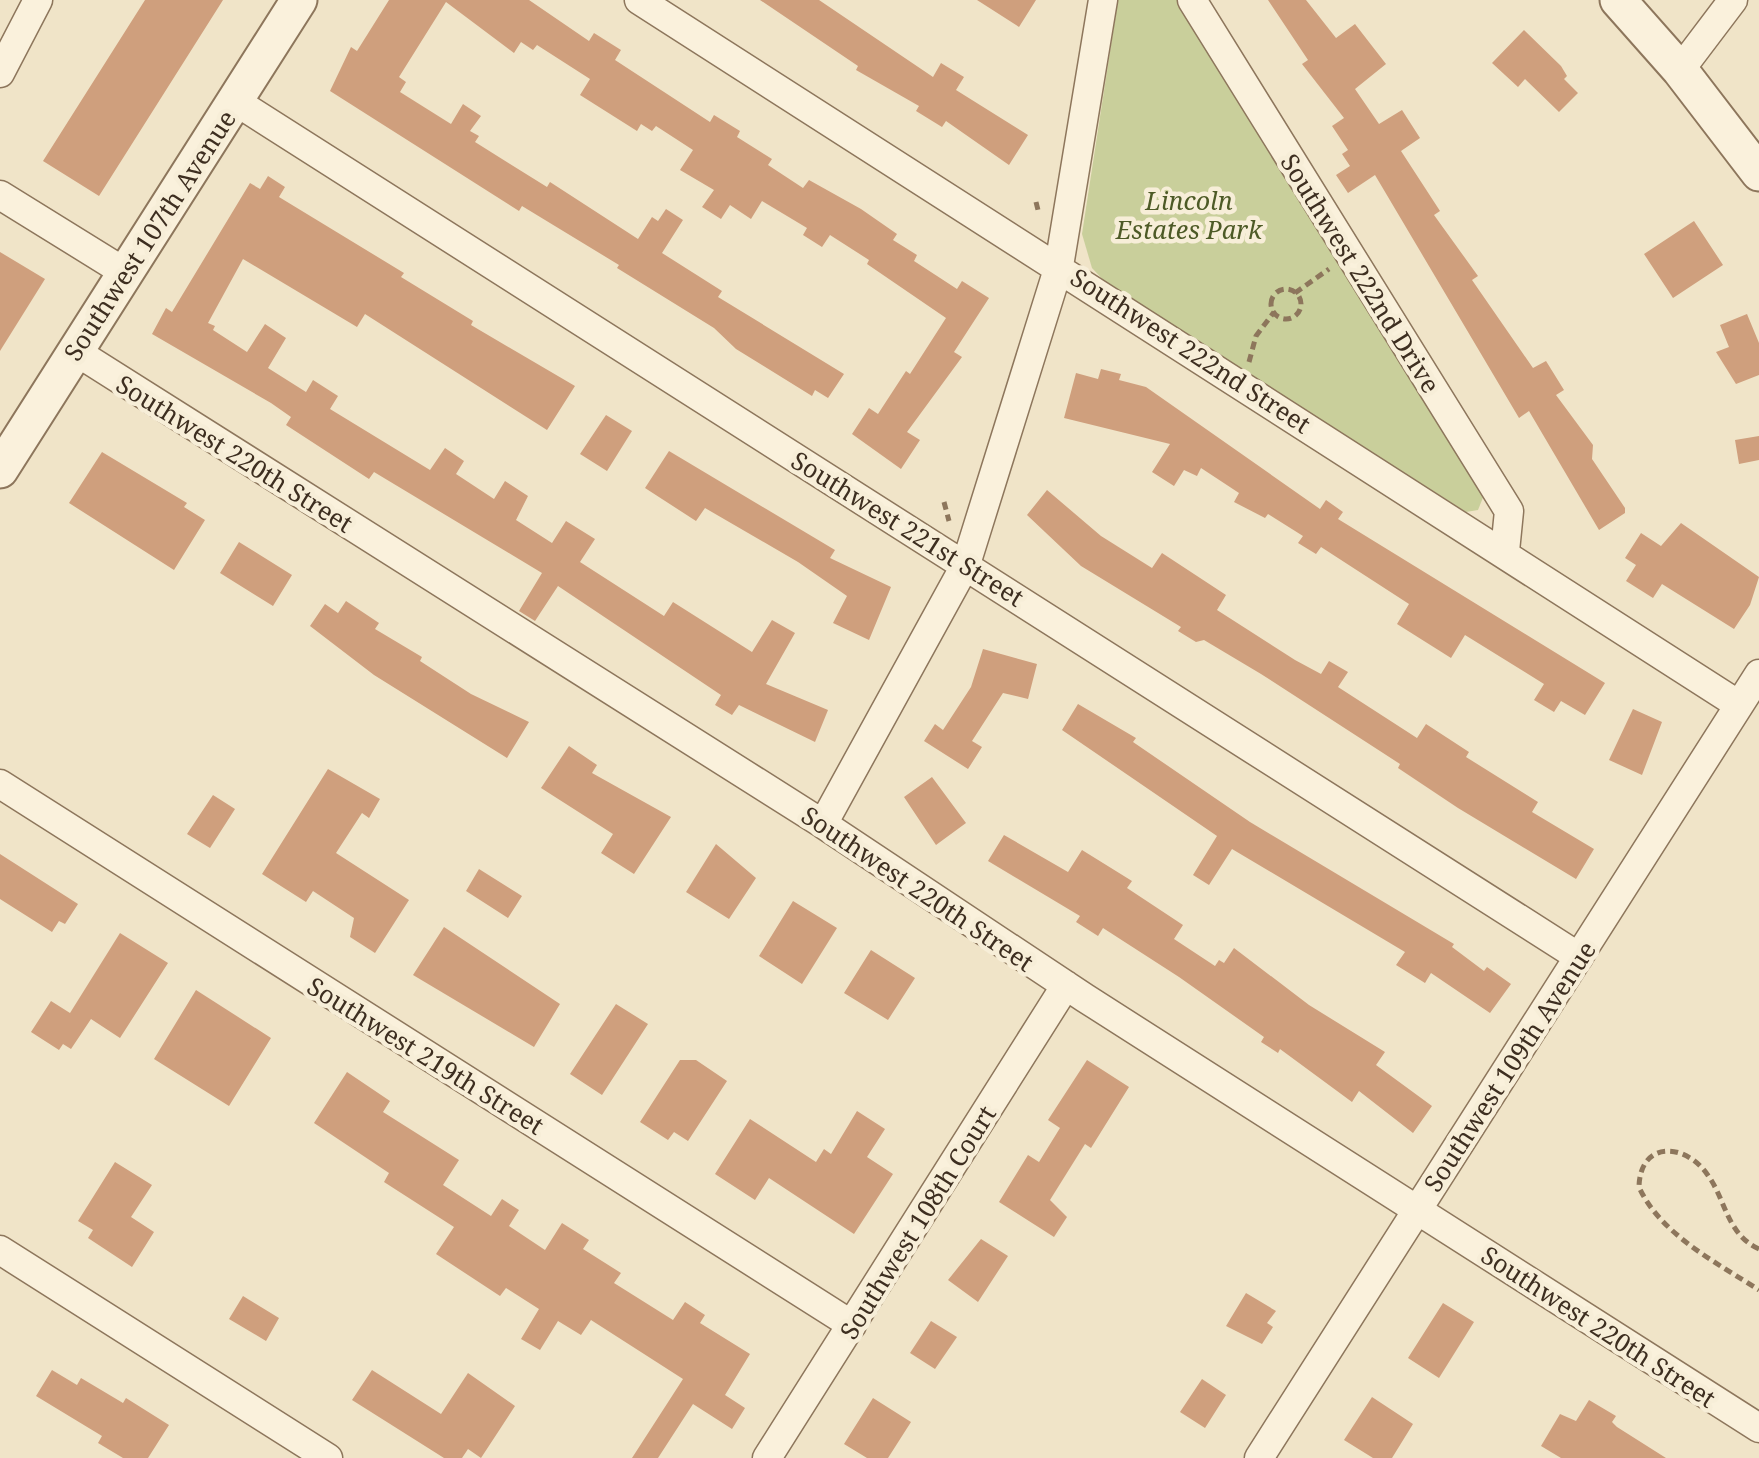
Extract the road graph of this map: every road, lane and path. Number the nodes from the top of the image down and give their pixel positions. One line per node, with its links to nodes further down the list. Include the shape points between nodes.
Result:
1 (38, 0): 9 (street)
2 (299, 0): 10 (street, Southwest 107th Avenue)
3 (639, 0): 13 (street, Southwest 222nd Street)
4 (1104, 0): 13 (street)
5 (1192, 0): 23 (street, Southwest 222nd Drive, via 1509,511)
6 (1618, 0): 8 (street)
7 (1733, 0): 8 (street)
8 (1680, 70): 11 (street)
9 (0, 72)
10 (235, 101): 14 (street, Southwest 107th Avenue); 24 (street, Southwest 221st Street)
11 (1759, 173)
12 (0, 195): 14 (street)
13 (1060, 266): 23 (street, Southwest 222nd Street); 24 (street)
14 (126, 273): 18 (street, Southwest 107th Avenue)
15 (1321, 275): 16 (path)
16 (1295, 293): 17 (path, via 1276,293); 17 (path, via 1300,304 1294,317)
17 (1274, 312): 19 (path)
18 (75, 352): 20 (street, Southwest 107th Avenue); 28 (street, Southwest 220th Street)
19 (1251, 355)
20 (0, 470)
21 (944, 502): 22 (path)
22 (949, 521)
23 (1505, 551): 26 (street, Southwest 222nd Street)
24 (966, 564): 28 (street); 29 (street, Southwest 221st Street)
25 (1759, 674): 26 (street, Southwest 109th Avenue)
26 (1739, 705): 29 (street, Southwest 109th Avenue)
27 (0, 784): 35 (street, Southwest 219th Street)
28 (823, 824): 30 (street, Southwest 220th Street)
29 (1579, 957): 31 (street, Southwest 109th Avenue)
30 (1066, 986): 31 (street, Southwest 220th Street); 35 (street, Southwest 108th Court)
31 (1417, 1209): 36 (street, Southwest 220th Street); 39 (street, Southwest 109th Avenue)
32 (1759, 1249): 34 (path, via 1738,1233 1709,1175 1688,1156 1667,1149 1644,1161 1639,1186 1653,1210)
33 (0, 1250): 37 (street)
34 (1759, 1290)
35 (852, 1325): 38 (street, Southwest 108th Court)
36 (1759, 1428)
37 (328, 1458)
38 (767, 1458)
39 (1258, 1458)

